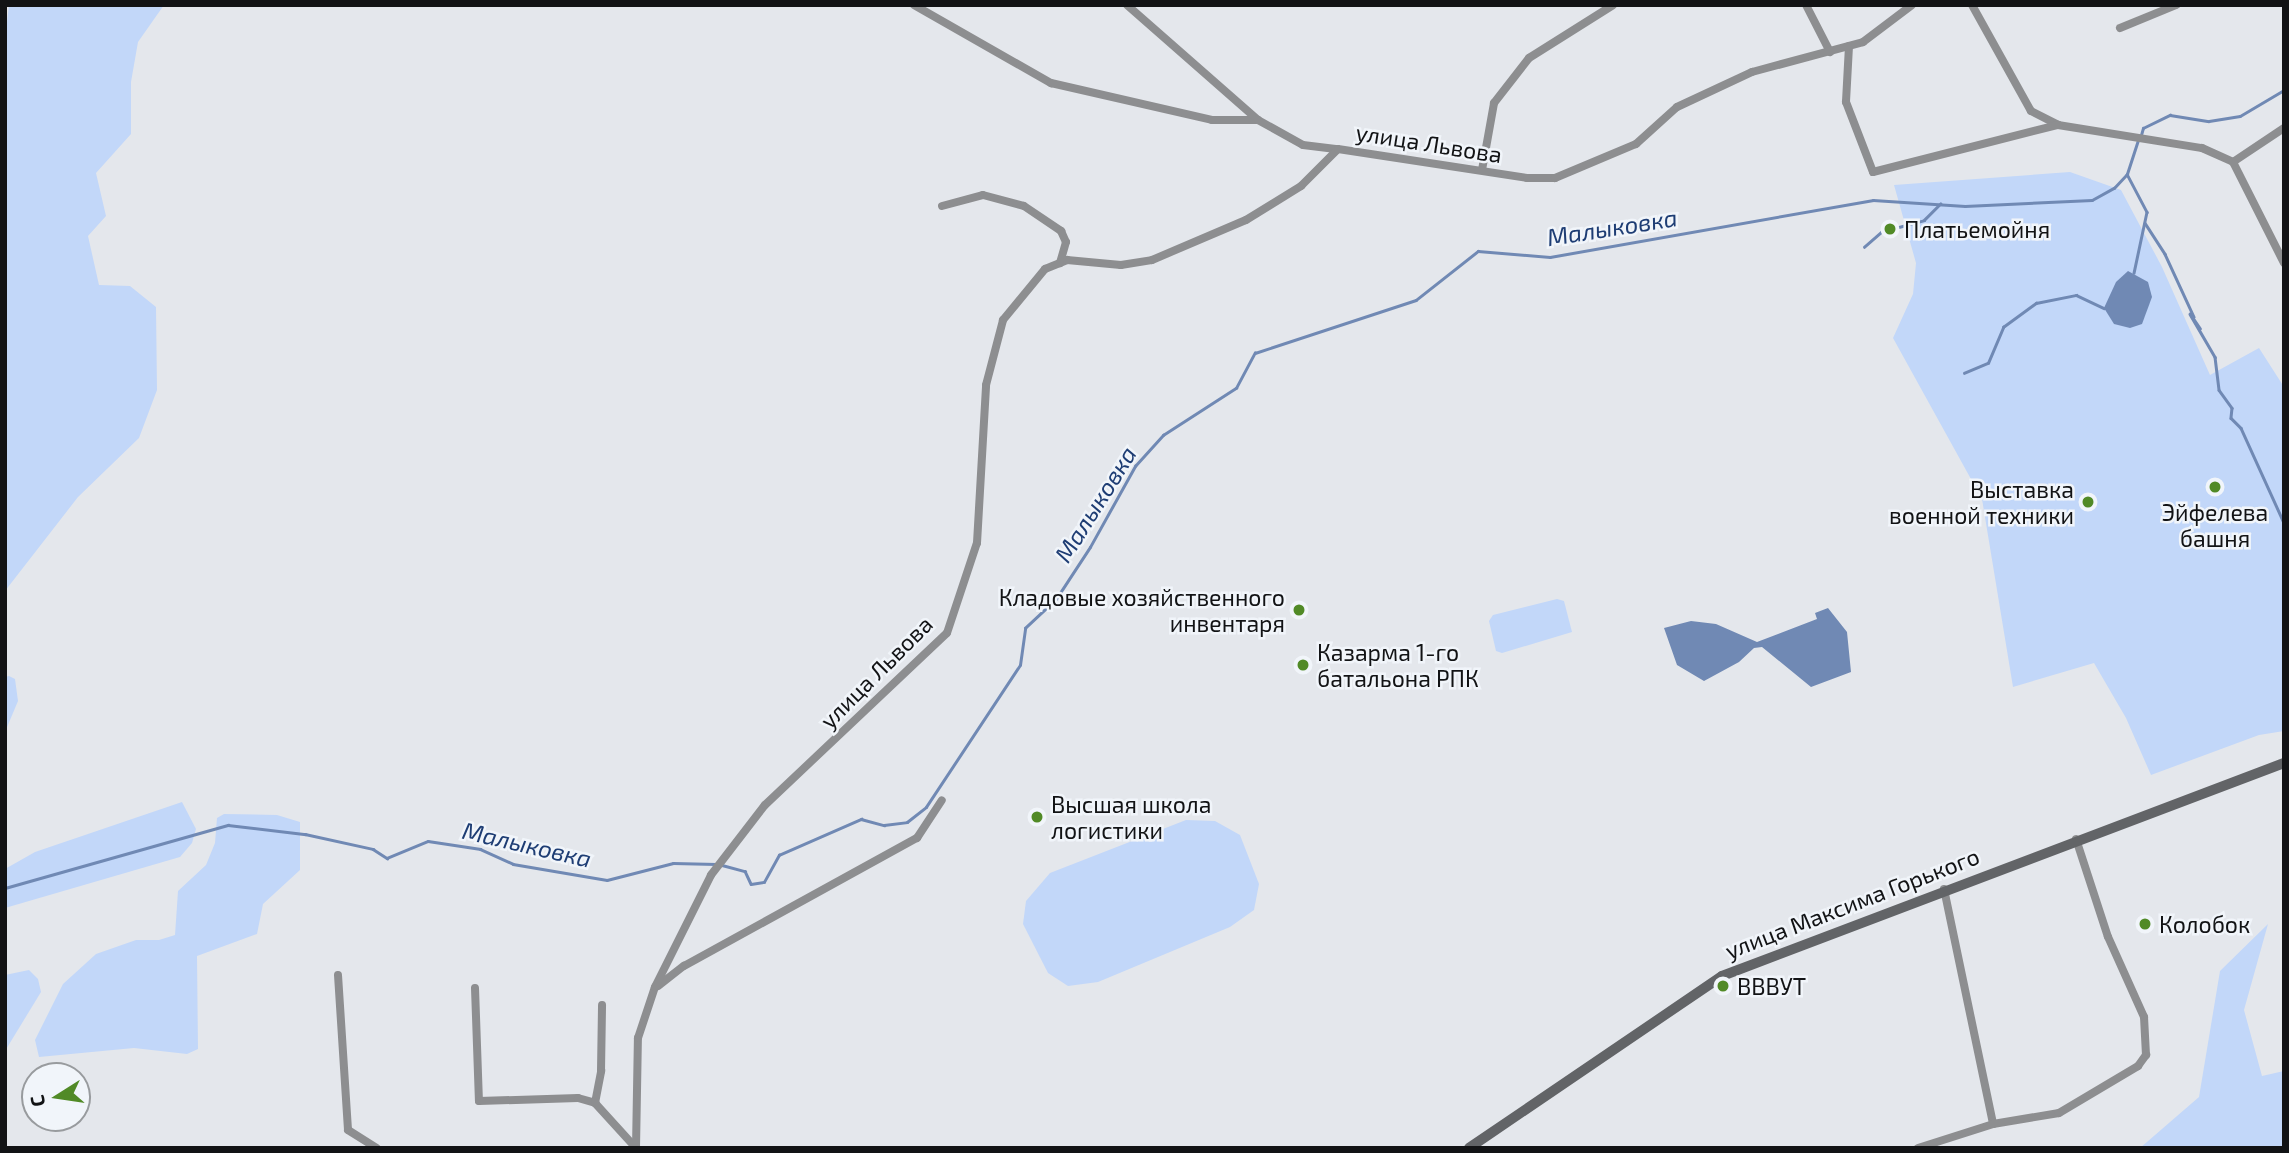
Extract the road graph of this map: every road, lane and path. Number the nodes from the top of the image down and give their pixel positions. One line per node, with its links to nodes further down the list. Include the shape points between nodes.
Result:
1 (914, 5): 11 (street, via 1051,83 1212,120)
2 (1127, 5): 11 (street)
3 (1613, 5): 16 (street, via 1529,58 1494,103)
4 (1806, 5): 10 (street)
5 (1912, 5): 9 (street, улица Львова, via 1863,42)
6 (1972, 5): 12 (street, via 2031,111)
7 (2176, 5): 8 (street)
8 (2120, 28)
9 (1849, 46): 10 (street, улица Львова); 12 (street, via 1846,102 1873,172)
10 (1830, 52): 16 (street, улица Львова, via 1752,72 1677,107 1636,144 1587,168 1555,178)
11 (1258, 120): 14 (street, via 1303,145)
12 (2058, 125): 15 (street, via 2202,148)
13 (2284, 128): 15 (street)
14 (1338, 149): 16 (street, улица Львова); 18 (street, улица Львова, via 1301,186 1246,220 1152,260 1121,265)
15 (2232, 162): 19 (street)
16 (1482, 170)
17 (942, 206): 18 (street, via 983,195 1024,206 1061,231 1066,242)
18 (1060, 262): 25 (street, улица Львова, via 1045,269 1003,320 986,384 977,543 947,633 765,805 711,875)
19 (2284, 262)
20 (2284, 763): 22 (main road, улица Максима Горького)
21 (942, 800): 25 (street, via 917,838 684,966)
22 (2076, 839): 23 (main road, улица Максима Горького); 29 (street, via 2108,937 2144,1017 2146,1055 2138,1066 2059,1113)
23 (1944, 889): 29 (street); 30 (main road, улица Максима Горького, via 1722,975)
24 (338, 975): 31 (street, via 348,1130)
25 (655, 987): 32 (street, улица Львова, via 639,1038)
26 (475, 988): 28 (street, via 479,1101 578,1098)
27 (602, 1005): 28 (street, via 601,1071)
28 (595, 1103): 32 (street)
29 (1993, 1124): 33 (street)
30 (1470, 1147)
31 (377, 1148)
32 (636, 1148)
33 (1917, 1148)

